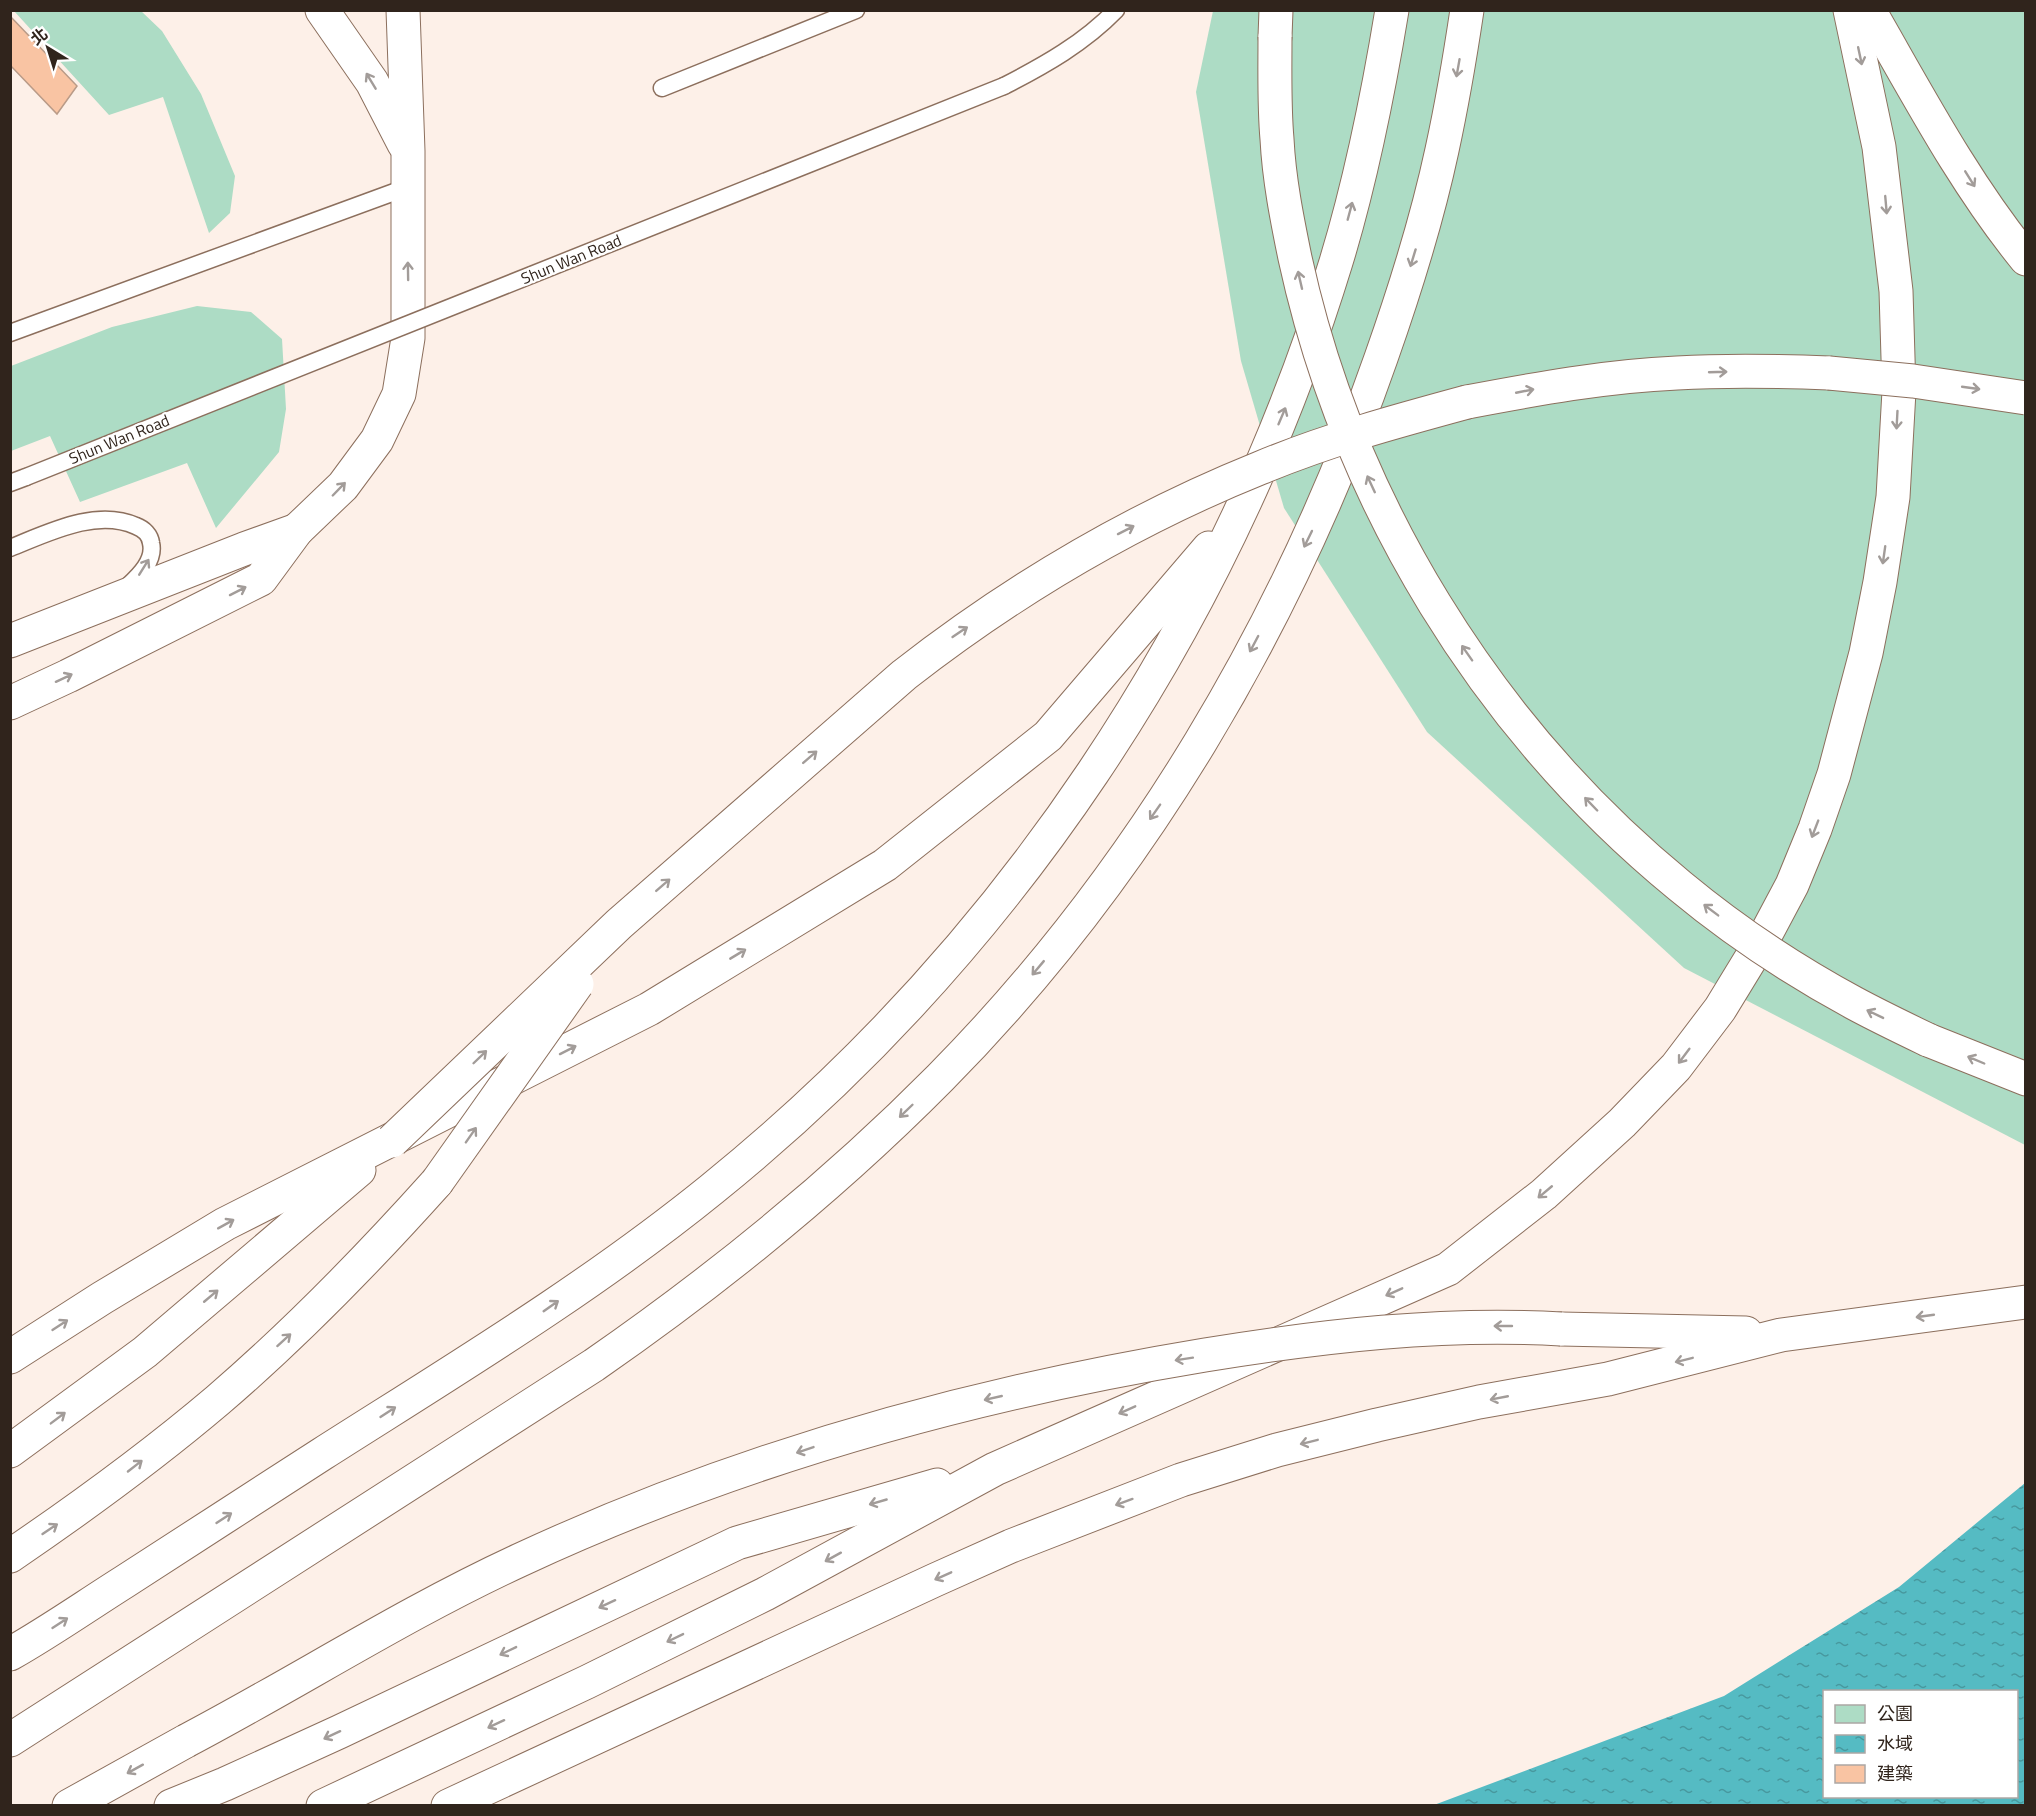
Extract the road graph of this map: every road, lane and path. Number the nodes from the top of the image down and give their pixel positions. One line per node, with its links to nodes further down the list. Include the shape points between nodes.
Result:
1 (322, 10): 11 (highway, one-way to 1, via 372,82)
2 (403, 10): 11 (highway)
3 (856, 10): 10 (lane)
4 (1116, 10): 16 (lane, Shun Wan Road, bridge, via 1079,43 1004,86)
5 (1276, 10): 24 (highway, one-way to 5, bridge, via 1928,1040 1853,1003 1789,965 1680,887 1576,788 1468,654 1404,552 1377,497 1350,437 1318,347 1302,288 1277,141)
6 (1392, 10): 17 (highway, one-way to 6, bridge, via 1293,391 1336,262 1379,89)
7 (1467, 10): 32 (highway, one-way to 32, bridge, via 1442,153 1419,239 1392,327 1323,508 1221,706 1169,792 1058,945 942,1076 817,1195 655,1323)
8 (1850, 10): 29 (highway, one-way to 29, bridge, via 1879,147 1896,291 1899,391 1893,497 1866,653 1834,774 1792,885 1767,932 1720,1009 1676,1067 1544,1194 1448,1269)
9 (1869, 10): 13 (highway, one-way to 13, via 1938,129)
10 (662, 88)
11 (408, 151): 12 (highway)
12 (408, 187): 14 (lane); 18 (highway, one-way to 12, via 350,477 377,440 399,394 408,338)
13 (2025, 259)
14 (10, 333)
15 (2025, 398): 23 (highway, one-way to 15, bridge, via 951,638 1111,538 1261,467 1383,425 1467,402 1536,389 1663,374 1829,373)
16 (18, 480)
17 (1243, 508): 27 (highway, one-way to 17, via 225,1224 650,1009 885,865 1048,736); 31 (highway, one-way to 17, via 526,1323 710,1191 790,1122 867,1049 941,970 1057,826 1149,687)
18 (297, 530): 20 (highway); 22 (highway, one-way to 18, via 261,579)
19 (10, 548): 20 (lane, one-way to 19, via 142,573 152,544 141,527 98,520 62,528)
20 (101, 605): 21 (highway)
21 (10, 640)
22 (10, 703)
23 (619, 924): 28 (highway, one-way to 23, bridge, via 145,1352 392,1141); 30 (highway, one-way to 23, bridge, via 89,1502 217,1401 371,1255 437,1182)
24 (2025, 1079)
25 (2025, 1302): 26 (highway, one-way to 26)
26 (1781, 1335): 33 (highway, one-way to 33, bridge, via 1521,1326 1342,1335 1058,1382 880,1426 683,1492 518,1560 422,1608); 36 (highway, one-way to 36, via 1608,1379 1377,1425 1181,1480 946,1575)
27 (10, 1357)
28 (10, 1451)
29 (994, 1468): 34 (highway, one-way to 34, via 737,1543 339,1732); 35 (highway, one-way to 35, via 765,1594)
30 (10, 1556)
31 (10, 1654)
32 (10, 1740)
33 (69, 1806)
34 (171, 1806)
35 (323, 1806)
36 (448, 1806)

